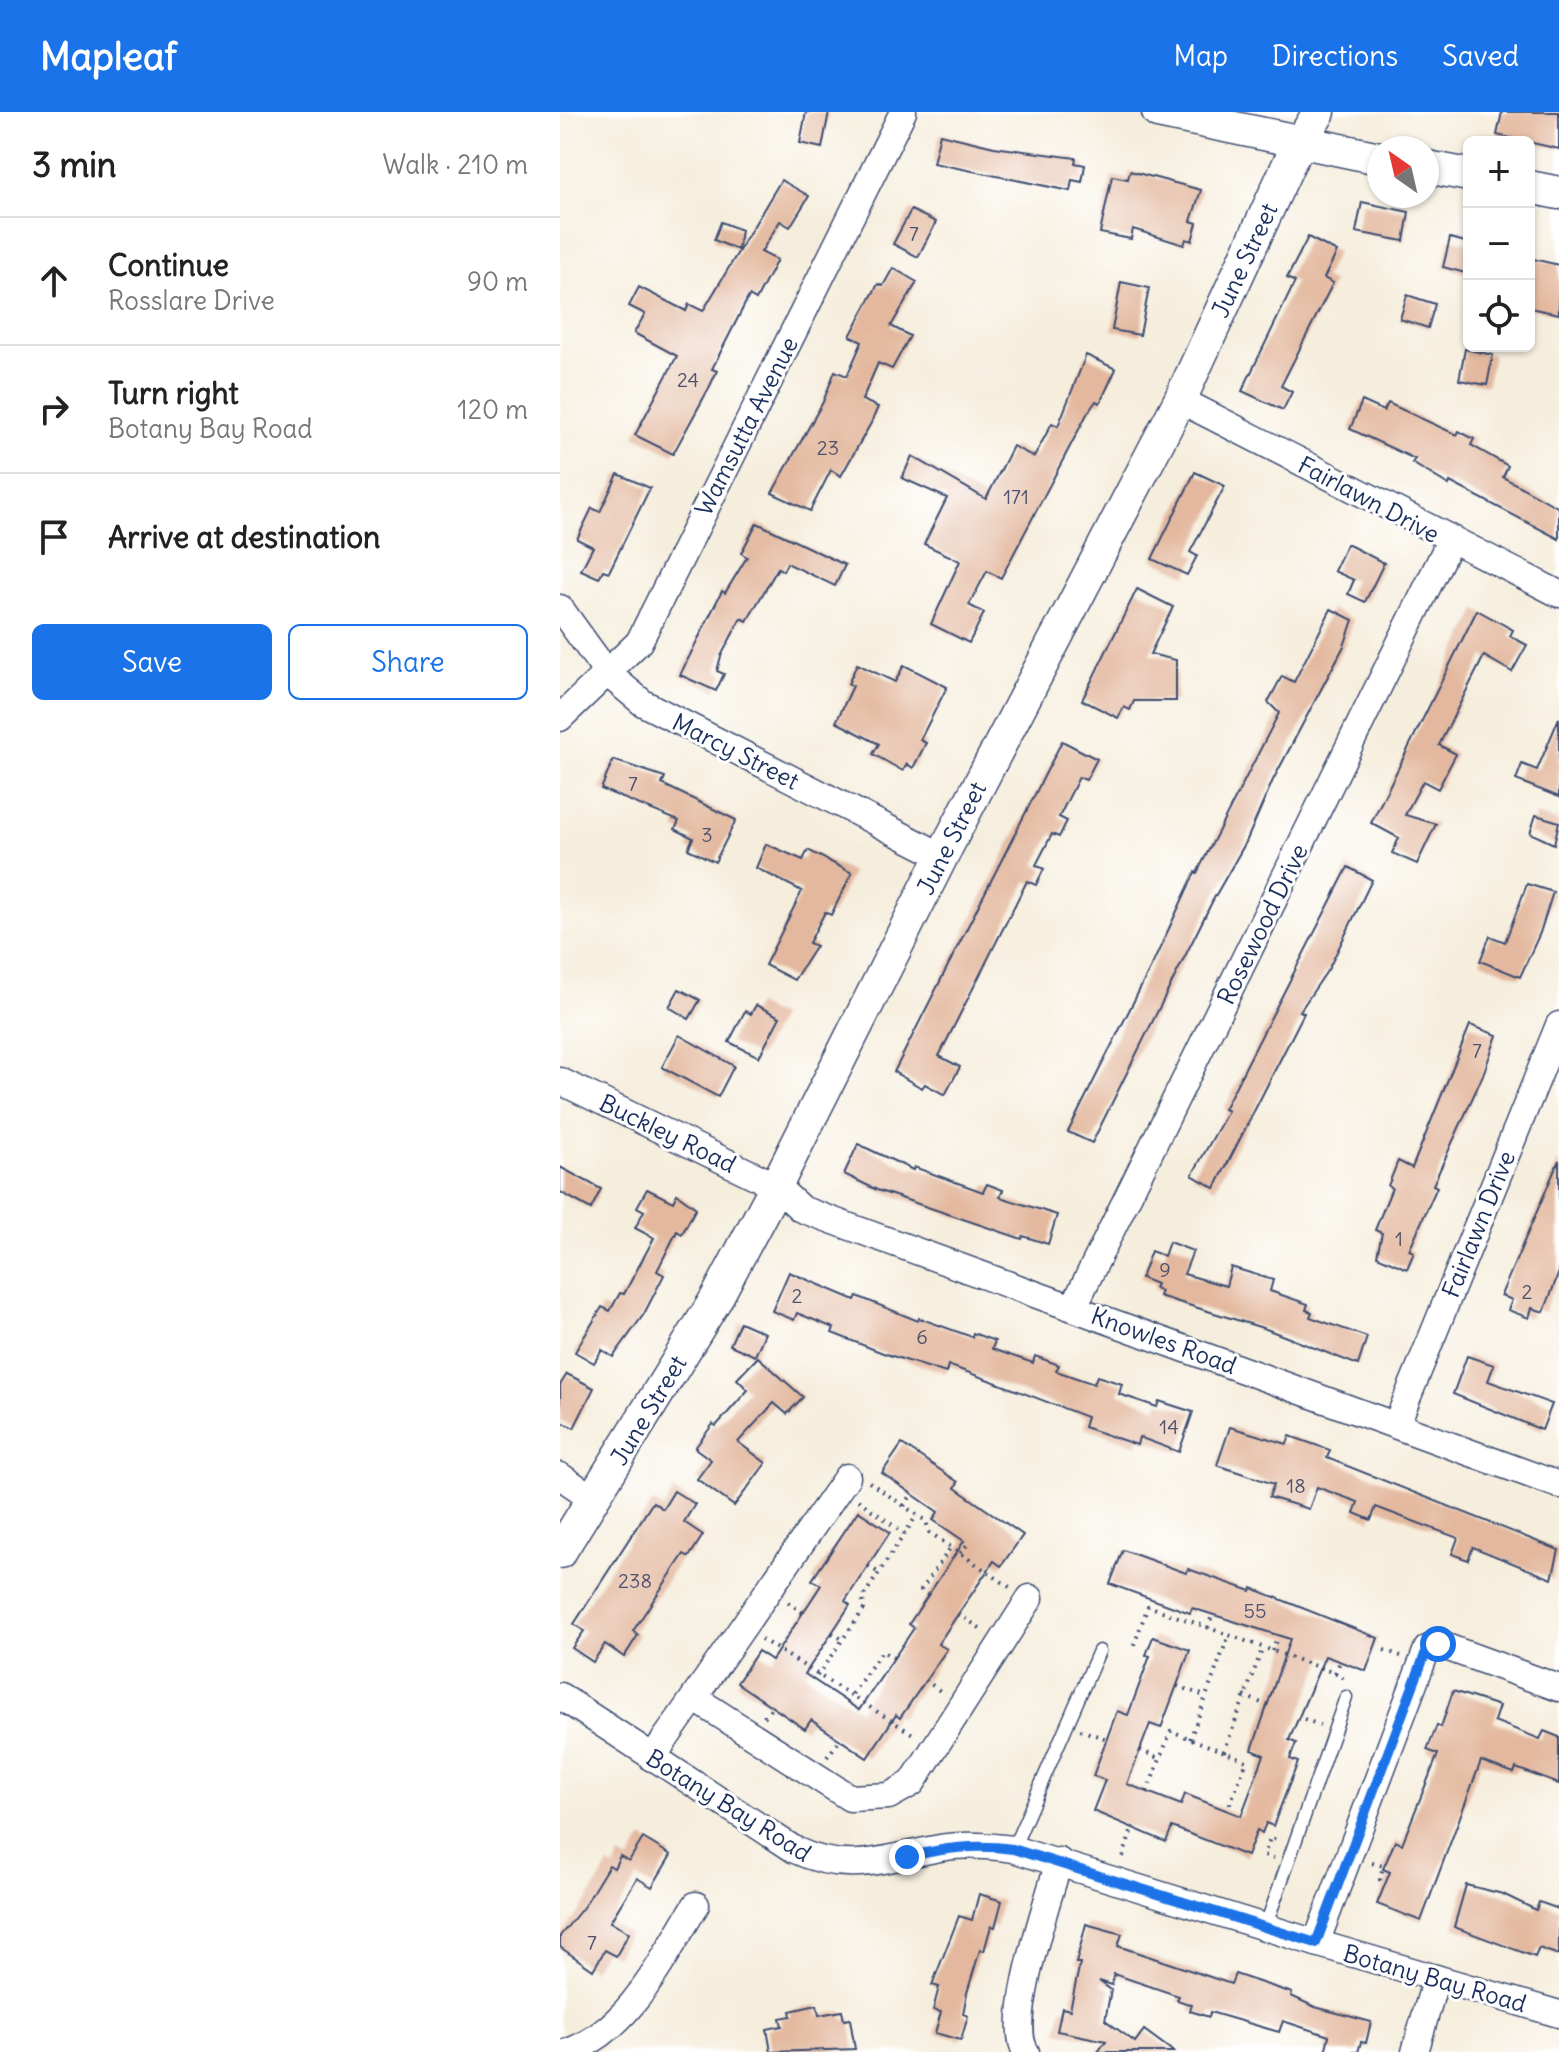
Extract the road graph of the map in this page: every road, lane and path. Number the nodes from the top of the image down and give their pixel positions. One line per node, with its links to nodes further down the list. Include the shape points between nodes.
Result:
1 (903, 112): 14 (street, Wamsutta Avenue, via 639,642)
2 (1158, 112): 4 (street)
3 (1319, 112): 4 (street, June Street)
4 (1299, 141): 5 (street); 10 (street, June Street)
5 (1367, 155)
6 (1439, 169): 7 (street)
7 (1463, 174)
8 (1535, 188): 9 (street)
9 (1559, 193)
10 (1180, 400): 11 (street, Fairlawn Drive); 16 (street, June Street)
11 (1450, 541): 12 (street, Fairlawn Drive); 20 (street, Rosewood Drive)
12 (1559, 594)
13 (560, 608): 14 (street, Marcy Street)
14 (607, 673): 15 (street, Wamsutta Avenue); 16 (street, Marcy Street, via 643,703)
15 (560, 718)
16 (942, 856): 19 (street, June Street)
17 (1559, 1025): 21 (street, Fairlawn Drive)
18 (560, 1081): 19 (street, Buckley Road)
19 (776, 1186): 20 (street, Knowles Road, via 801,1209); 26 (street, June Street, via 716,1299)
20 (1074, 1306): 21 (street, Knowles Road)
21 (1397, 1423): 24 (street, Knowles Road)
22 (560, 1476): 26 (street)
23 (844, 1482): 27 (path, via 863,1479); 29 (path); 39 (street)
24 (1559, 1485)
25 (912, 1494): 27 (path)
26 (594, 1499): 32 (street, June Street)
27 (904, 1506): 28 (path)
28 (917, 1515): 29 (path); 31 (path, via 929,1532)
29 (905, 1534): 35 (path)
30 (968, 1544): 33 (path)
31 (951, 1547): 33 (path); 36 (path, via 921,1590)
32 (560, 1552)
33 (960, 1553): 37 (path)
34 (868, 1566): 35 (path)
35 (879, 1573): 44 (path, via 863,1597 864,1609)
36 (928, 1595)
37 (1030, 1598): 63 (street)
38 (1212, 1615): 40 (path)
39 (743, 1627): 52 (path); 60 (street)
40 (1208, 1628): 42 (path); 45 (path, via 1148,1606)
41 (832, 1633): 44 (path)
42 (1229, 1635): 46 (path); 57 (path)
43 (1278, 1635): 48 (path)
44 (842, 1639): 52 (path)
45 (1134, 1645)
46 (1263, 1647): 48 (path); 58 (path)
47 (1099, 1651): 71 (lane)
48 (1272, 1651): 51 (path)
49 (894, 1658): 55 (path, via 882,1651)
50 (1340, 1662): 51 (path)
51 (1335, 1673): 59 (path, via 1344,1677)
52 (817, 1676): 55 (path)
53 (1177, 1686): 57 (path)
54 (1559, 1688): 78 (street, via 1438,1644 1427,1649)
55 (852, 1694): 63 (path)
56 (560, 1696): 66 (street, Botany Bay Road)
57 (1206, 1696): 62 (path)
58 (1244, 1696): 61 (path); 65 (path)
59 (1346, 1697): 77 (lane)
60 (694, 1698): 63 (street, via 850,1798 889,1796 912,1783); 66 (street)
61 (1269, 1706)
62 (1190, 1739): 65 (path); 67 (path, via 1171,1731)
63 (935, 1748)
64 (1140, 1750): 67 (path)
65 (1224, 1752): 69 (path, via 1247,1761)
66 (652, 1758): 71 (street, Botany Bay Road, via 819,1861 874,1864 946,1847)
67 (1160, 1759): 68 (path)
68 (1147, 1792)
69 (1227, 1811)
70 (1133, 1826): 74 (path)
71 (1013, 1849): 73 (street, Botany Bay Road)
72 (1362, 1859): 75 (path, via 1383,1866)
73 (1059, 1861): 74 (street, Botany Bay Road); 82 (street, via 1018,2026)
74 (1115, 1878): 77 (street, Botany Bay Road)
75 (1384, 1882)
76 (696, 1905): 81 (street, via 635,2002 586,2046)
77 (1266, 1925): 78 (street, Botany Bay Road)
78 (1316, 1943): 79 (street, Botany Bay Road)
79 (1436, 1978): 80 (street, Botany Bay Road); 83 (street)
80 (1559, 2014)
81 (568, 2052)
82 (1026, 2052)
83 (1415, 2052)

